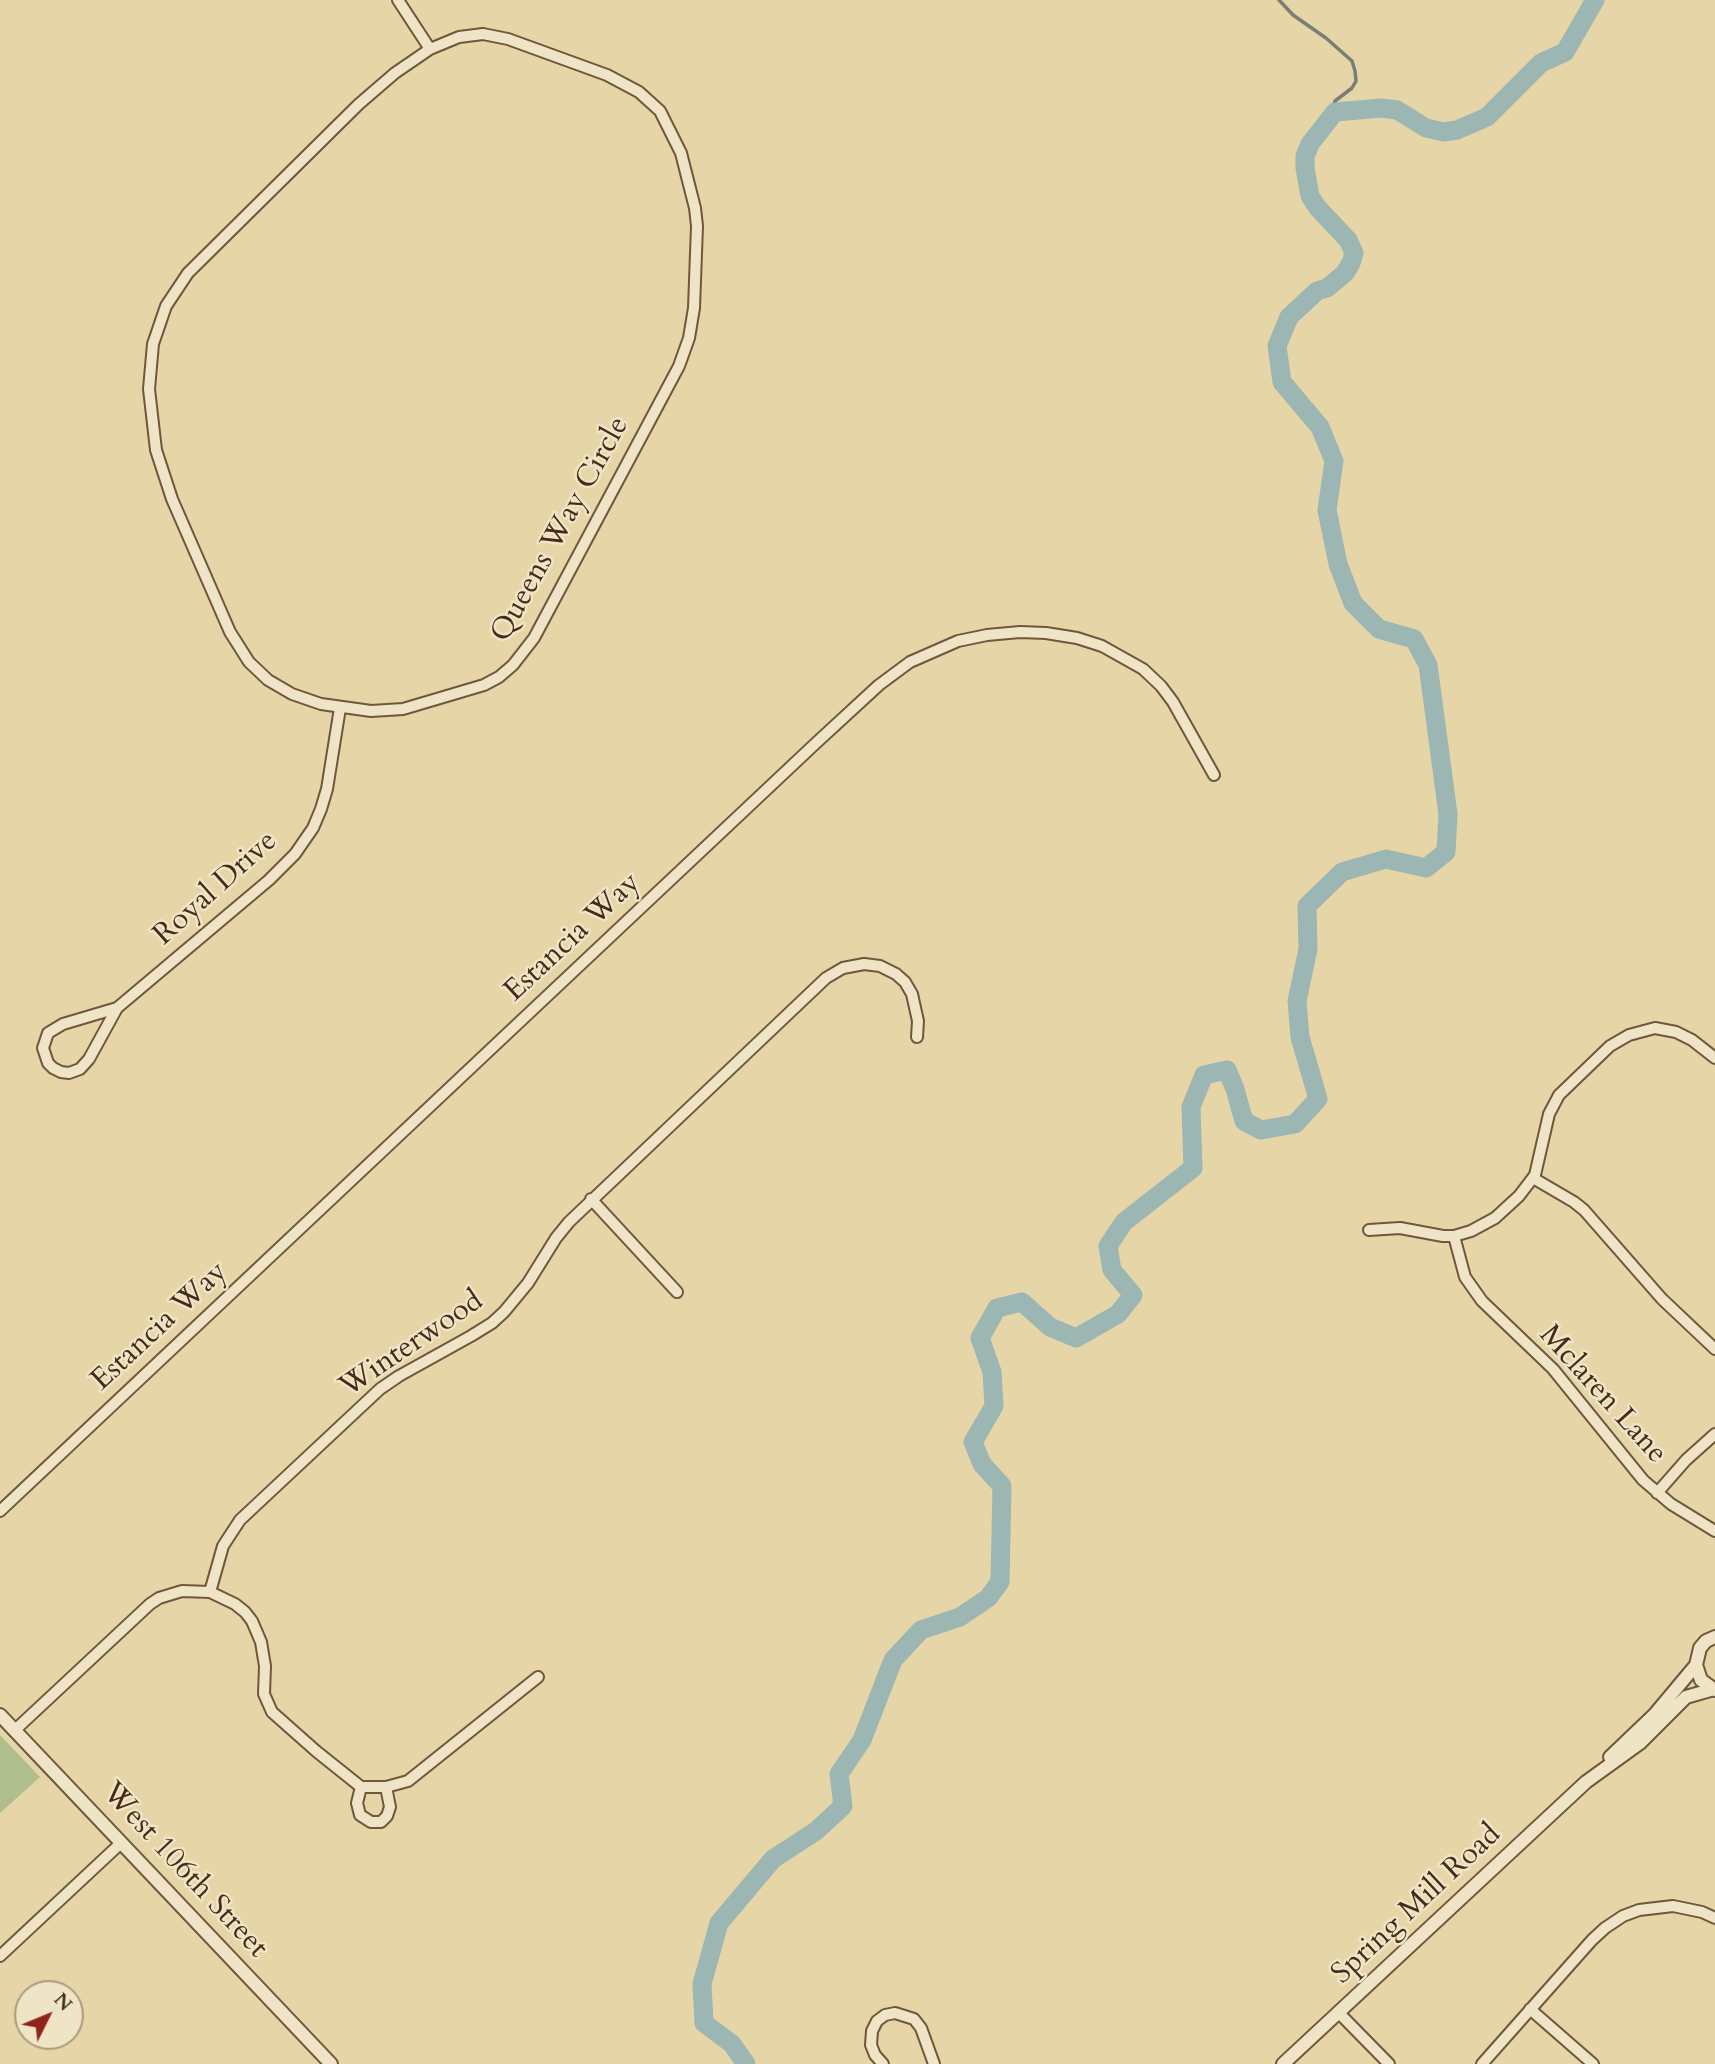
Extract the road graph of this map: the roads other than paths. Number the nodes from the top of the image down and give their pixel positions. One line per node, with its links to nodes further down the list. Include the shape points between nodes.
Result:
1 (398, 0): 2 (street)
2 (430, 49): 3 (street, Queens Way Circle, via 376,88 193,267 166,306 150,358 151,421 162,472 230,632 249,662 276,686); 3 (street, Queens Way Circle, via 471,35 508,39 625,83 660,111 681,153 693,195 697,226 693,322 684,354 646,428 534,638 513,665 484,685 402,709)
3 (340, 708): 5 (street, Royal Drive, via 321,809 295,854)
4 (1214, 775): 16 (street, Estancia Way, via 1161,686 1143,669 1102,646 1077,638 1020,632 958,641 910,662 825,734)
5 (117, 1007): 5 (street, Royal Drive, via 48,1033 43,1048 48,1063 61,1072 80,1069)
6 (917, 1037): 9 (street, Winterwood, via 912,994 896,974 864,964 834,972)
7 (1715, 1058): 8 (street, via 1675,1032 1655,1028 1610,1045 1559,1095 1549,1114)
8 (1533, 1178): 11 (street, via 1495,1218); 13 (street, via 1584,1210 1662,1299)
9 (591, 1199): 12 (street); 18 (street, Winterwood, via 492,1323 380,1389 240,1520 223,1546)
10 (1369, 1230): 11 (street, via 1400,1228)
11 (1454, 1236): 15 (street, Mclaren Lane, via 1471,1288 1553,1369)
12 (677, 1292)
13 (1715, 1349)
14 (1715, 1434): 15 (street)
15 (1657, 1493): 17 (street, Mclaren Lane)
16 (0, 1511)
17 (1715, 1531)
18 (210, 1592): 24 (street, via 182,1591 150,1604); 26 (street, via 236,1604 252,1621 261,1642 264,1694 272,1712)
19 (1715, 1637): 20 (street, Spring Mill Road, via 1700,1648)
20 (1696, 1665): 22 (street, via 1701,1680); 25 (street, Spring Mill Road, via 1656,1714)
21 (538, 1677): 27 (street, via 419,1774)
22 (1714, 1689): 25 (street, Spring Mill Road, via 1686,1697 1640,1743)
23 (0, 1715): 24 (street, West 106th Street)
24 (15, 1730): 28 (street, West 106th Street)
25 (1586, 1782): 32 (street, Spring Mill Road)
26 (361, 1787): 27 (street); 27 (street, via 360,1815 371,1822 381,1822 387,1816)
27 (386, 1787)
28 (121, 1843): 30 (street); 33 (street, West 106th Street)
29 (1715, 1918): 31 (street, via 1673,1906 1623,1916 1605,1928)
30 (0, 1956)
31 (1530, 2010): 38 (street); 39 (street)
32 (1339, 2013): 36 (street, Spring Mill Road); 37 (street)
33 (331, 2064)
34 (883, 2064): 35 (street, via 871,2045 872,2031 877,2021 895,2013 914,2019 921,2028)
35 (934, 2064)
36 (1283, 2064)
37 (1389, 2064)
38 (1482, 2064)
39 (1593, 2064)

